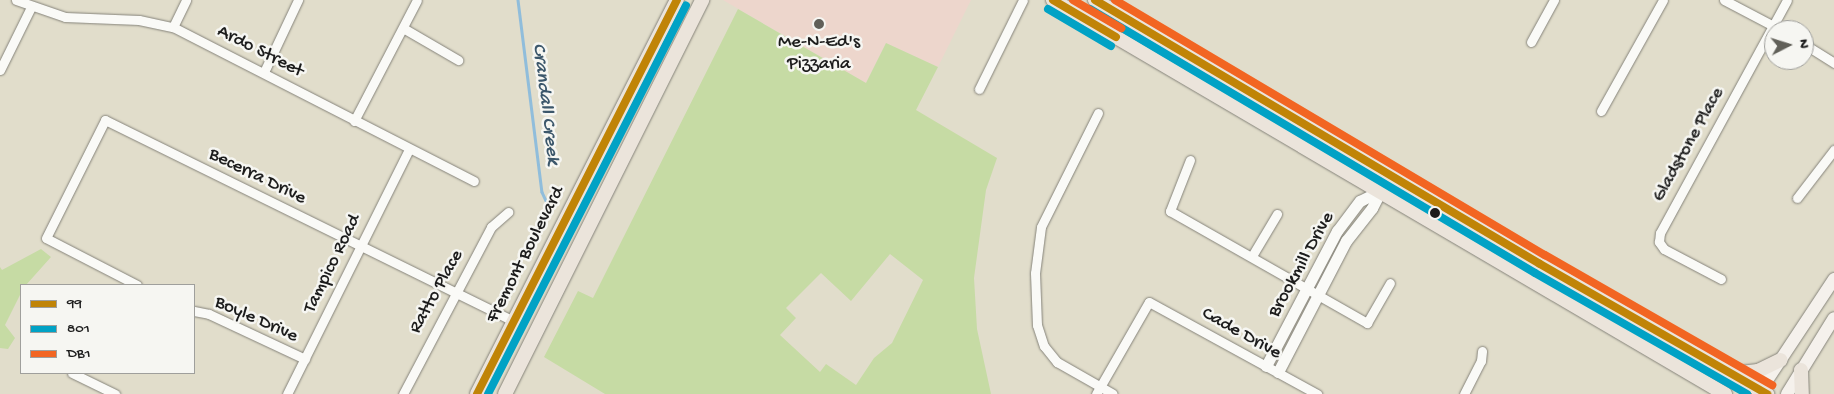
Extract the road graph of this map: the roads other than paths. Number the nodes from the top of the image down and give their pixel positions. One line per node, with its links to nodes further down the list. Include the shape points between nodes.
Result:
1 (16, 0): 14 (street, Ardo Street)
2 (186, 0): 17 (street)
3 (298, 0): 25 (street)
4 (417, 0): 18 (street)
5 (676, 0): 49 (main road, Fremont Boulevard)
6 (702, 0): 66 (main road)
7 (1023, 0): 26 (street)
8 (1054, 0): 35 (main road)
9 (1095, 0): 33 (main road)
10 (1554, 0): 19 (street)
11 (1663, 0): 27 (street)
12 (1724, 0): 15 (street)
13 (1787, 0): 16 (street, Gladstone Place)
14 (31, 8): 17 (street, Ardo Street, via 65,17 139,20); 24 (street)
15 (1764, 20)
16 (1776, 20)
17 (173, 27): 25 (street, Ardo Street)
18 (402, 28): 22 (street); 29 (street)
19 (1530, 42)
20 (1764, 42): 42 (street, Gladstone Place, via 1660,233 1659,242 1664,250)
21 (1814, 50): 23 (street)
22 (458, 60)
23 (1834, 63)
24 (0, 70)
25 (264, 72): 29 (street, Ardo Street)
26 (979, 89)
27 (1601, 110)
28 (1098, 113): 59 (street, via 1041,227 1035,273 1037,325 1044,346 1056,362)
29 (354, 120): 30 (street, Ardo Street)
30 (409, 149): 34 (street, Ardo Street); 39 (street, Tampico Road)
31 (1834, 150): 36 (street)
32 (1190, 160): 40 (street, via 1170,211)
33 (1389, 174): 35 (street, Brookmill Drive); 57 (main road)
34 (474, 181)
35 (1378, 192): 45 (street, Brookmill Drive, via 1360,201 1337,231); 60 (main road)
36 (1797, 198)
37 (508, 212): 46 (street, Ratto Place, via 491,227)
38 (1277, 214): 40 (street)
39 (361, 246): 44 (street, Becerra Drive, via 105,120 46,238); 46 (street, Becerra Drive); 51 (street, Tampico Road)
40 (1252, 256): 45 (street)
41 (1834, 279): 52 (main road)
42 (1721, 280)
43 (1390, 283): 45 (street, via 1367,323)
44 (135, 284)
45 (1314, 292): 53 (street, Brookmill Drive); 55 (street, Brookmill Drive)
46 (457, 293): 49 (street, Becerra Drive); 64 (street, Ratto Place)
47 (195, 311): 51 (street, Boyle Drive, via 209,314)
48 (1834, 318): 54 (main road)
49 (513, 321): 65 (main road, Fremont Boulevard)
50 (1482, 352): 69 (street, via 1481,361)
51 (305, 359): 63 (street, Tampico Road)
52 (1781, 360): 57 (main road, via 1758,371); 61 (main road)
53 (1266, 366): 55 (street, Cade Drive); 59 (street, Cade Drive, via 1149,302)
54 (1802, 370): 70 (main road); 71 (main road)
55 (1278, 372): 68 (street, Cade Drive)
56 (73, 374): 58 (street)
57 (1732, 374): 61 (main road)
58 (96, 390): 62 (street)
59 (1098, 390): 67 (street)
60 (1719, 392)
61 (1762, 393)
62 (115, 394)
63 (288, 394)
64 (403, 394)
65 (477, 394)
66 (505, 394)
67 (1113, 394)
68 (1317, 394)
69 (1464, 394)
70 (1787, 394)
71 (1802, 394)

